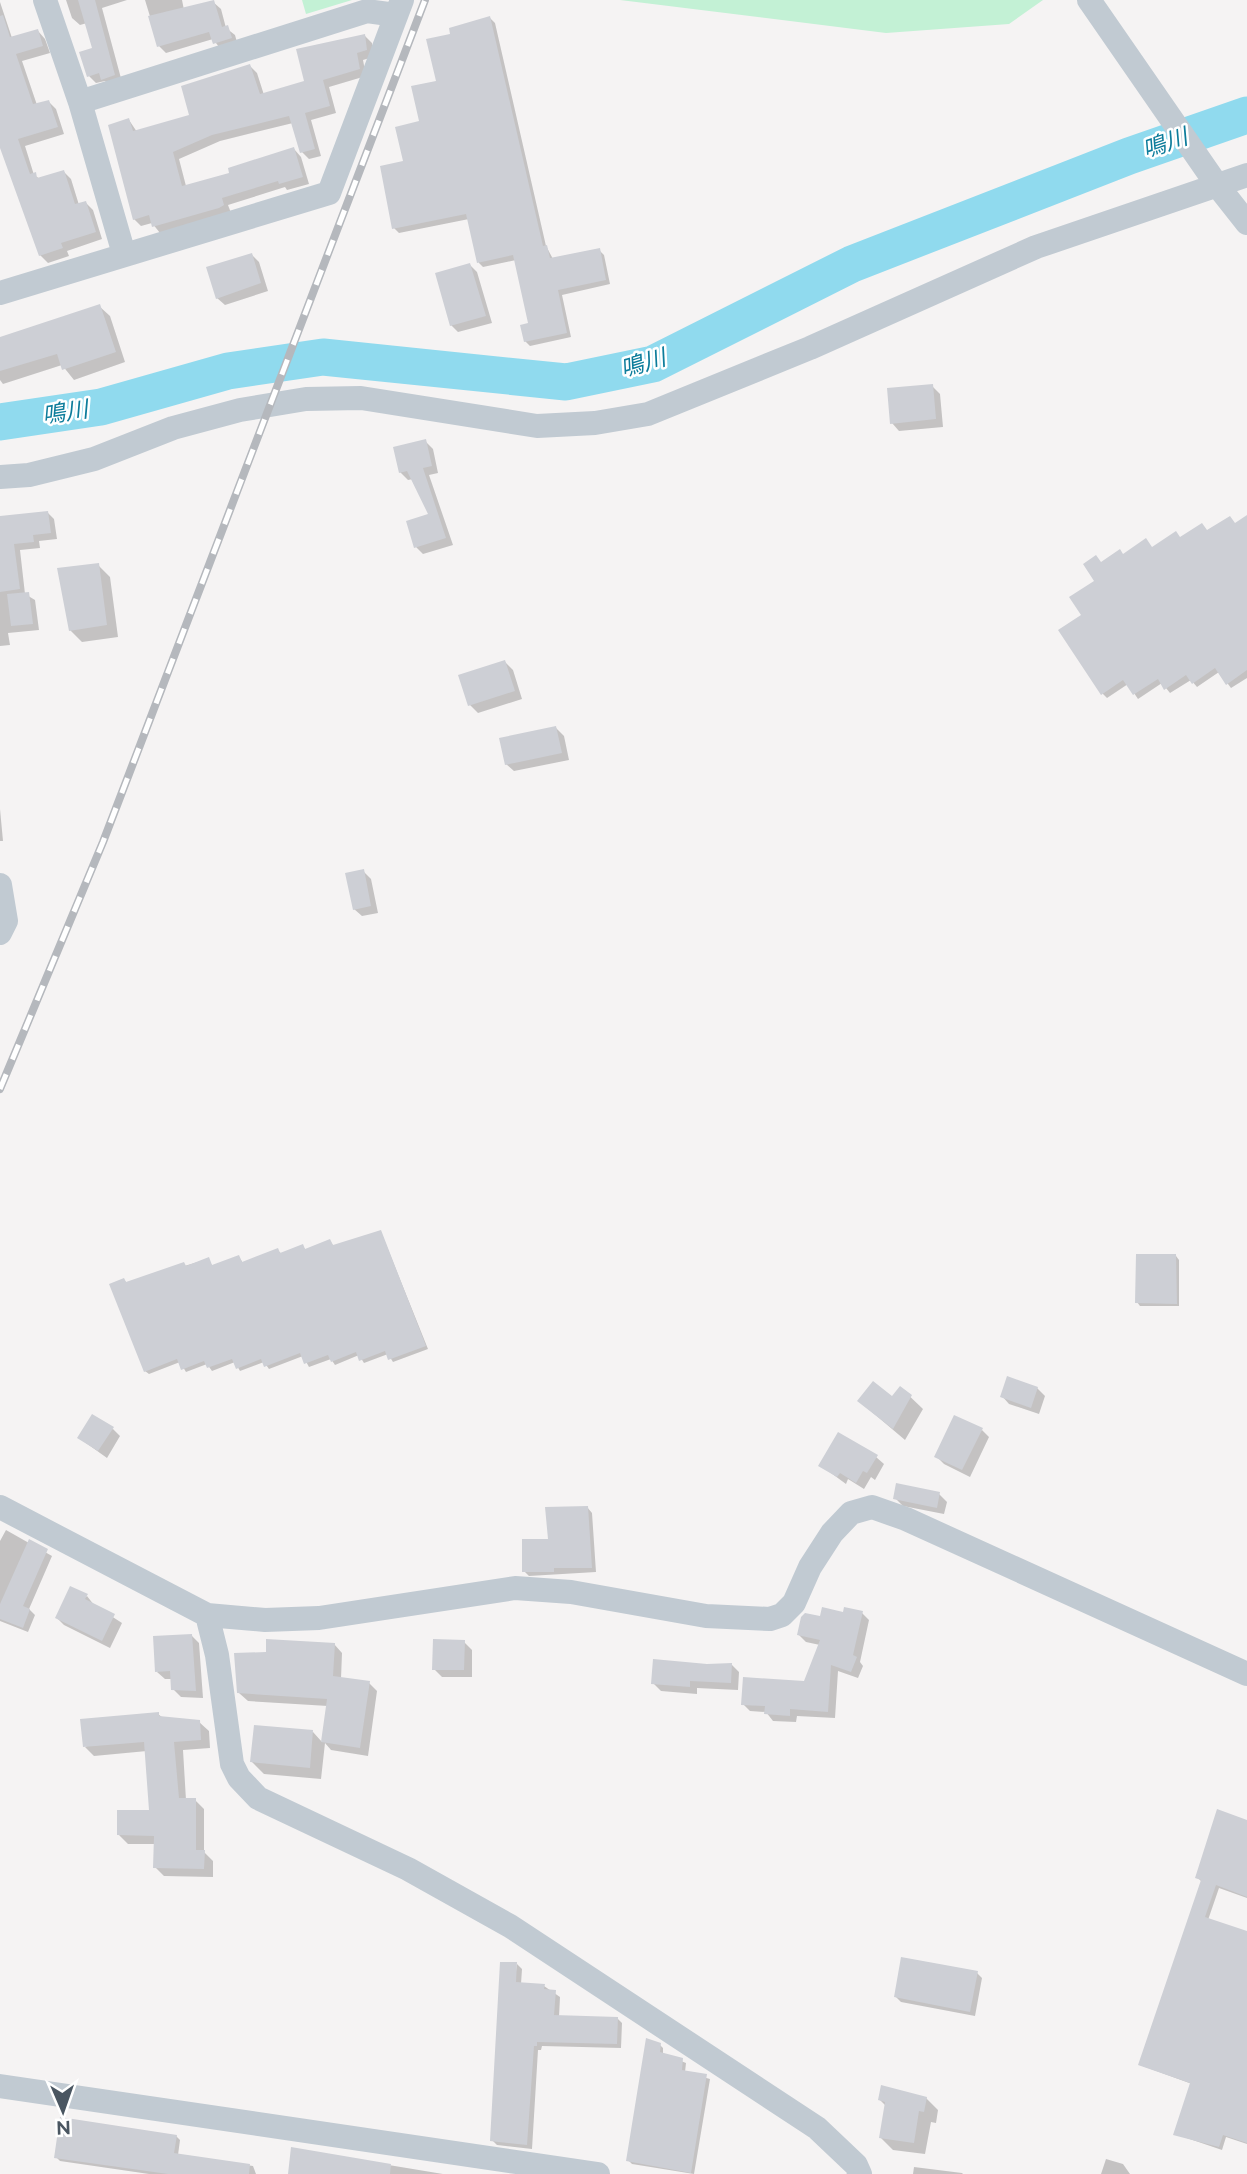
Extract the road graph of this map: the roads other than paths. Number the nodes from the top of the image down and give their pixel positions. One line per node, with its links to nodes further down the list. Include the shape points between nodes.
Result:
1 (45, 0): 4 (street)
2 (1089, 0): 6 (street)
3 (399, 7): 4 (street, via 367,11); 8 (street, via 329,193)
4 (80, 102): 8 (street)
5 (1247, 175): 6 (street)
6 (1217, 185): 7 (street); 10 (street, via 1035,247 649,414 537,426 361,398 306,399 173,428 94,459)
7 (1247, 223)
8 (124, 254): 9 (street)
9 (0, 293)
10 (0, 477)
11 (0, 885): 12 (street, via 6,921)
12 (0, 933)
13 (0, 1507): 14 (street)
14 (207, 1615): 15 (street, via 319,1618 515,1588 571,1592 706,1616 771,1619 794,1603 810,1567 850,1513 872,1507 906,1518); 18 (street, via 232,1763 239,1779 258,1798 408,1869 510,1926 817,2128)
15 (1247, 1674)
16 (0, 2087): 17 (street)
17 (598, 2174)
18 (860, 2174)

